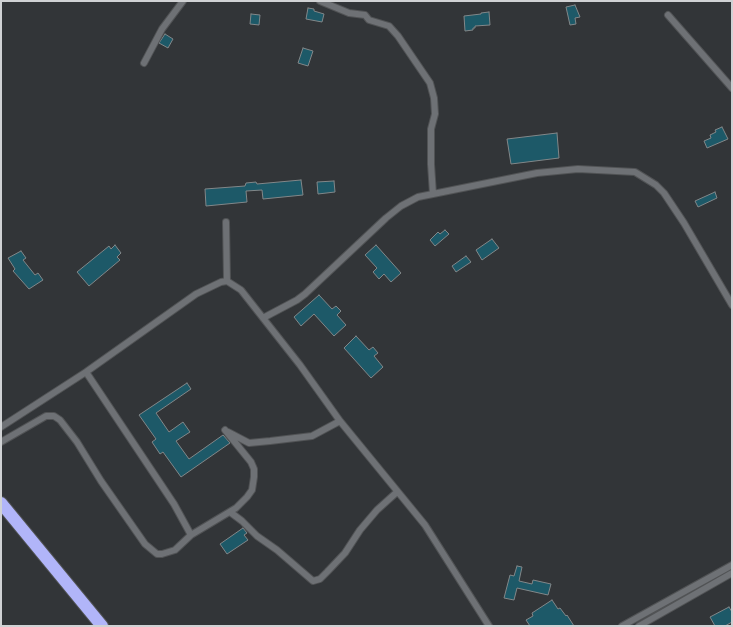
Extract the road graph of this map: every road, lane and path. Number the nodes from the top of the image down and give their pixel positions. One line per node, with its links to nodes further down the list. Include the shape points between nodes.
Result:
1 (183, 1): 4 (street, via 162,29)
2 (320, 1): 6 (street, via 349,13 365,15 369,20 389,26 430,83 435,114 431,129)
3 (668, 15): 5 (street)
4 (144, 63)
5 (732, 88)
6 (433, 194): 9 (street, via 537,173 578,169 635,172 664,193); 10 (street, via 418,197 401,206 305,294)
7 (226, 222): 8 (street)
8 (227, 281): 10 (street, via 241,290); 11 (street, via 196,294)
9 (732, 305)
10 (263, 318): 12 (street)
11 (86, 372): 13 (street); 18 (street, via 174,504)
12 (340, 421): 15 (street); 17 (street, via 312,436 249,443 225,430 254,469 252,490)
13 (1, 427)
14 (1, 442): 18 (street, via 41,418 54,416 77,442 150,548 157,554 169,553)
15 (397, 492): 17 (street, via 377,510 345,553 327,572 320,579 313,580); 22 (street, via 425,526)
16 (1, 503): 21 (highway)
17 (230, 512): 18 (street)
18 (191, 535)
19 (732, 565): 23 (street)
20 (732, 573): 24 (street)
21 (102, 626)
22 (489, 626)
23 (622, 626)
24 (639, 626)

